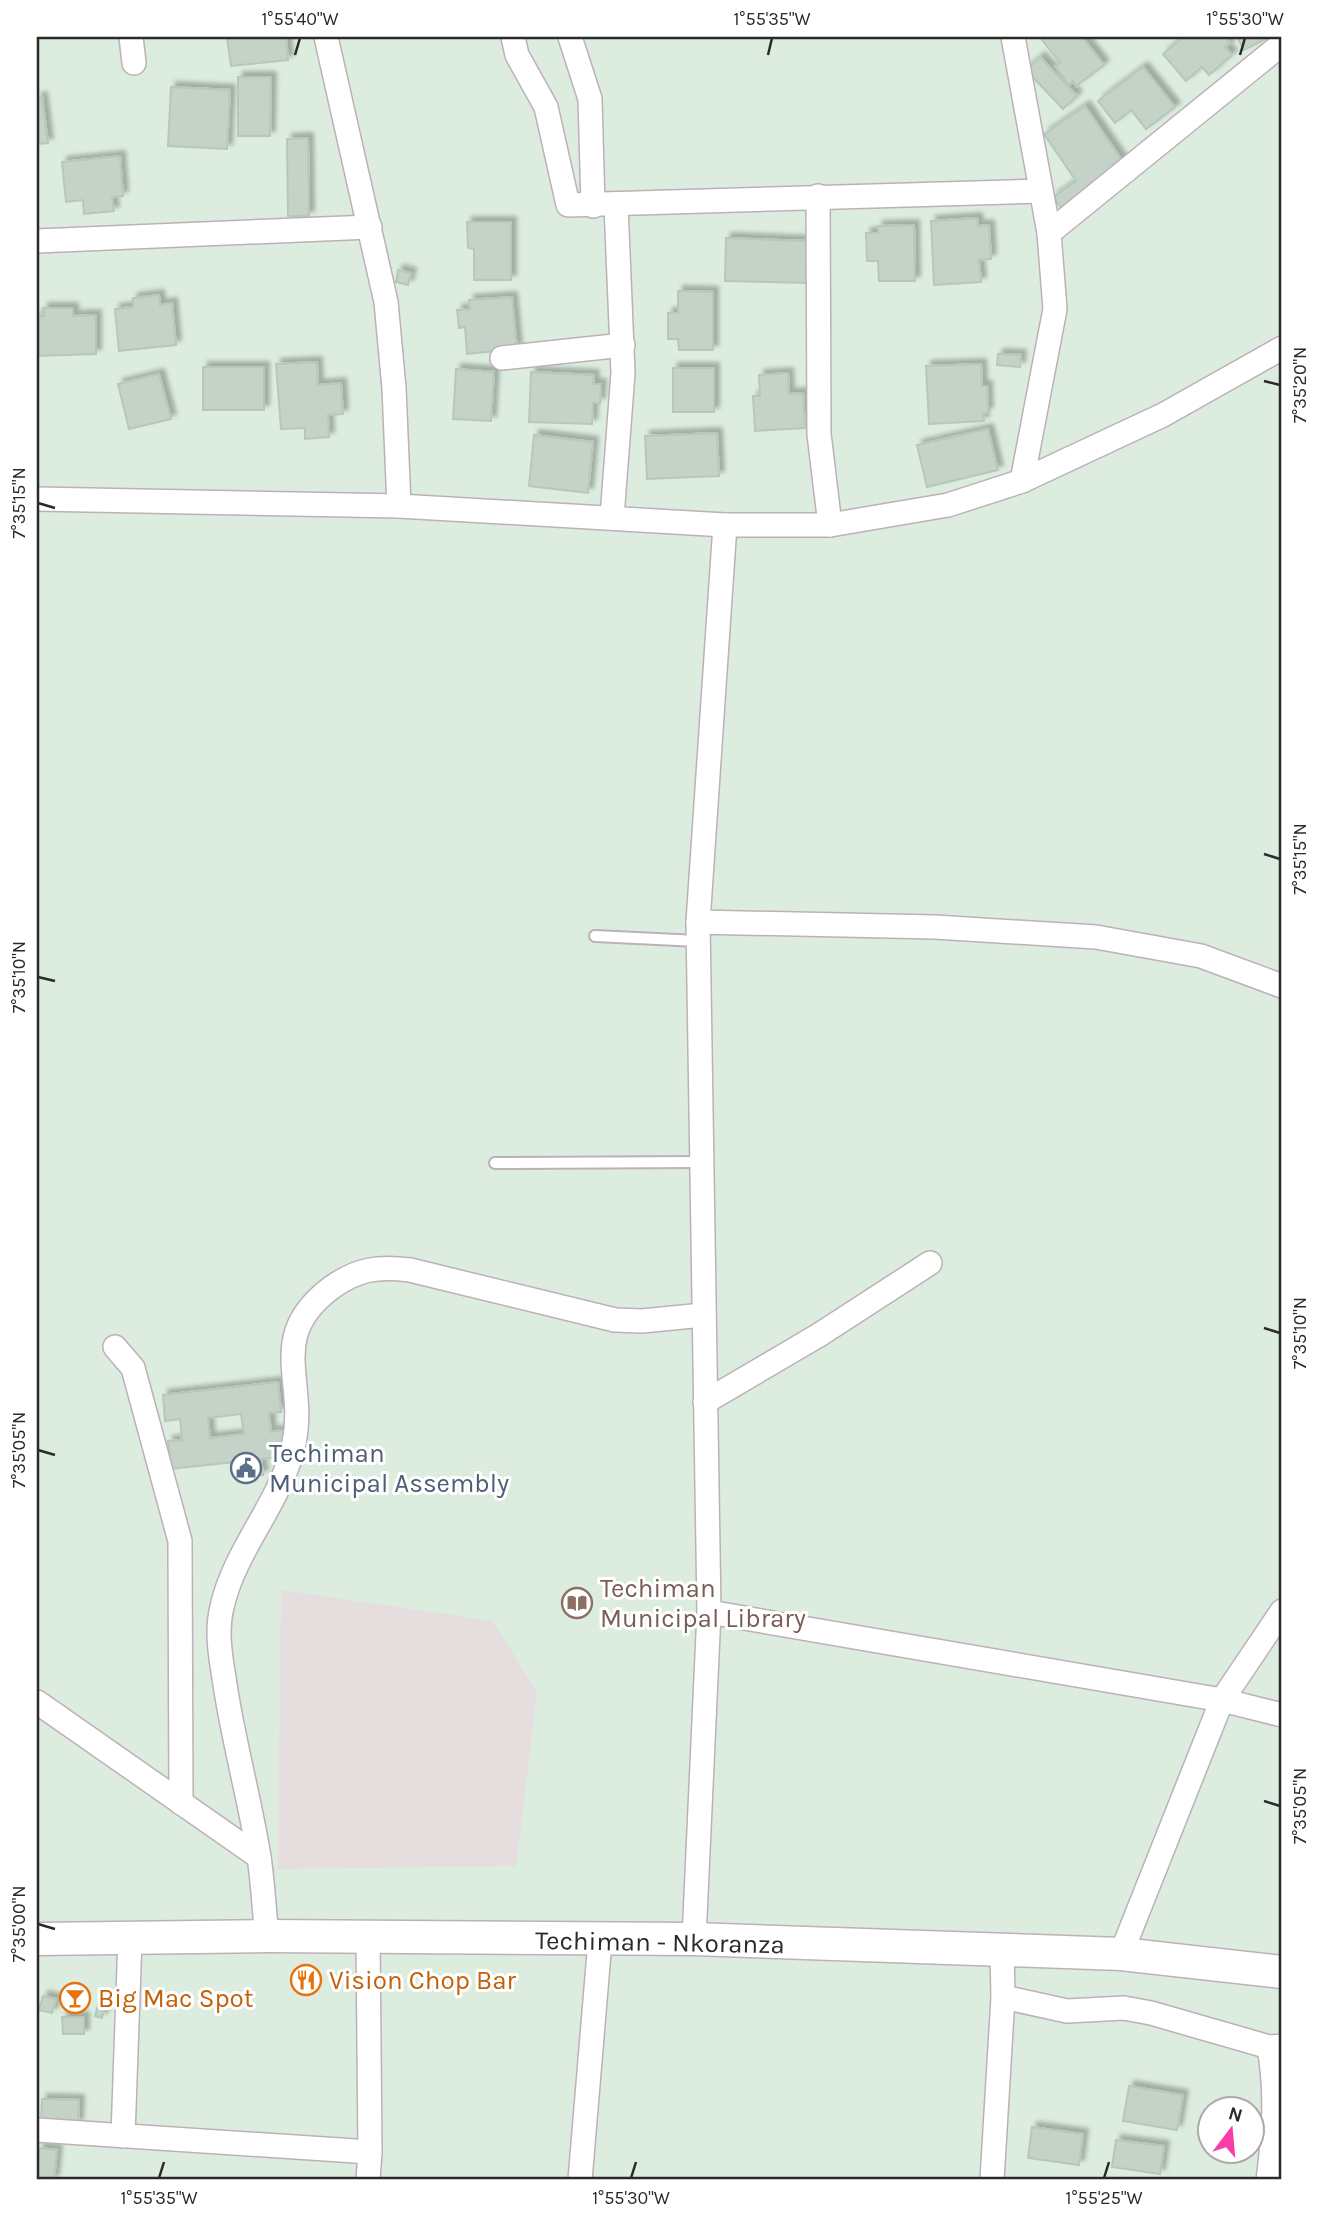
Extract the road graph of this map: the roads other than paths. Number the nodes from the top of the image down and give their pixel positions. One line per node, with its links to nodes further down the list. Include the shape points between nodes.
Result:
1 (131, 37): 7 (street)
2 (326, 37): 12 (street)
3 (513, 37): 11 (street, via 517,55 546,107 568,205)
4 (570, 37): 11 (street, via 590,99)
5 (1020, 42): 8 (street)
6 (1282, 44): 13 (street)
7 (134, 63)
8 (1041, 191): 9 (street); 13 (street)
9 (818, 196): 10 (street); 22 (street, via 818,434)
10 (616, 205): 11 (street); 15 (street)
11 (593, 206)
12 (370, 227): 14 (street); 20 (street, via 386,302)
13 (1049, 233): 18 (street, via 1055,309)
14 (37, 241)
15 (623, 345): 17 (street); 21 (street)
16 (1282, 348): 18 (street, via 1163,415)
17 (502, 358)
18 (1022, 481): 22 (street, via 948,505)
19 (37, 499): 20 (street)
20 (399, 506): 21 (street)
21 (612, 517): 23 (street)
22 (830, 524): 23 (street)
23 (725, 525): 24 (street)
24 (698, 932): 25 (lane); 26 (street, via 935,928 1096,937 1201,956); 27 (street)
25 (595, 936)
26 (1282, 986)
27 (701, 1162): 28 (lane); 30 (street)
28 (495, 1163)
29 (930, 1263): 32 (street)
30 (703, 1315): 32 (street); 39 (street, via 615,1320 383,1267 362,1270 341,1281 318,1298 296,1324 295,1440 289,1464 237,1561 221,1608 219,1644)
31 (115, 1347): 38 (street, via 133,1367 180,1541)
32 (705, 1402): 34 (street)
33 (1282, 1611): 35 (street)
34 (709, 1612): 35 (street); 44 (street)
35 (1222, 1700): 37 (street); 47 (street)
36 (37, 1702): 38 (street)
37 (1282, 1715)
38 (181, 1803): 39 (street)
39 (259, 1857): 40 (street)
40 (267, 1936): 41 (main road, Techiman - Nkoranza); 42 (main road, Techiman - Nkoranza)
41 (130, 1938): 43 (main road, Techiman - Nkoranza); 52 (street)
42 (368, 1938): 45 (main road, Techiman - Nkoranza); 53 (street)
43 (37, 1939)
44 (694, 1940): 45 (main road, Techiman - Nkoranza); 46 (main road, Techiman - Nkoranza)
45 (600, 1941): 55 (street)
46 (1002, 1951): 47 (main road, Techiman - Nkoranza); 49 (street)
47 (1121, 1954): 48 (main road, Techiman - Nkoranza)
48 (1282, 1972)
49 (1003, 1997): 50 (street, via 1067,2011 1124,2008 1152,2013); 56 (street)
50 (1275, 2047): 57 (street, via 1276,2119)
51 (37, 2130): 52 (street)
52 (123, 2136): 53 (street)
53 (370, 2152): 54 (street)
54 (368, 2180)
55 (580, 2180)
56 (992, 2180)
57 (1268, 2180)

